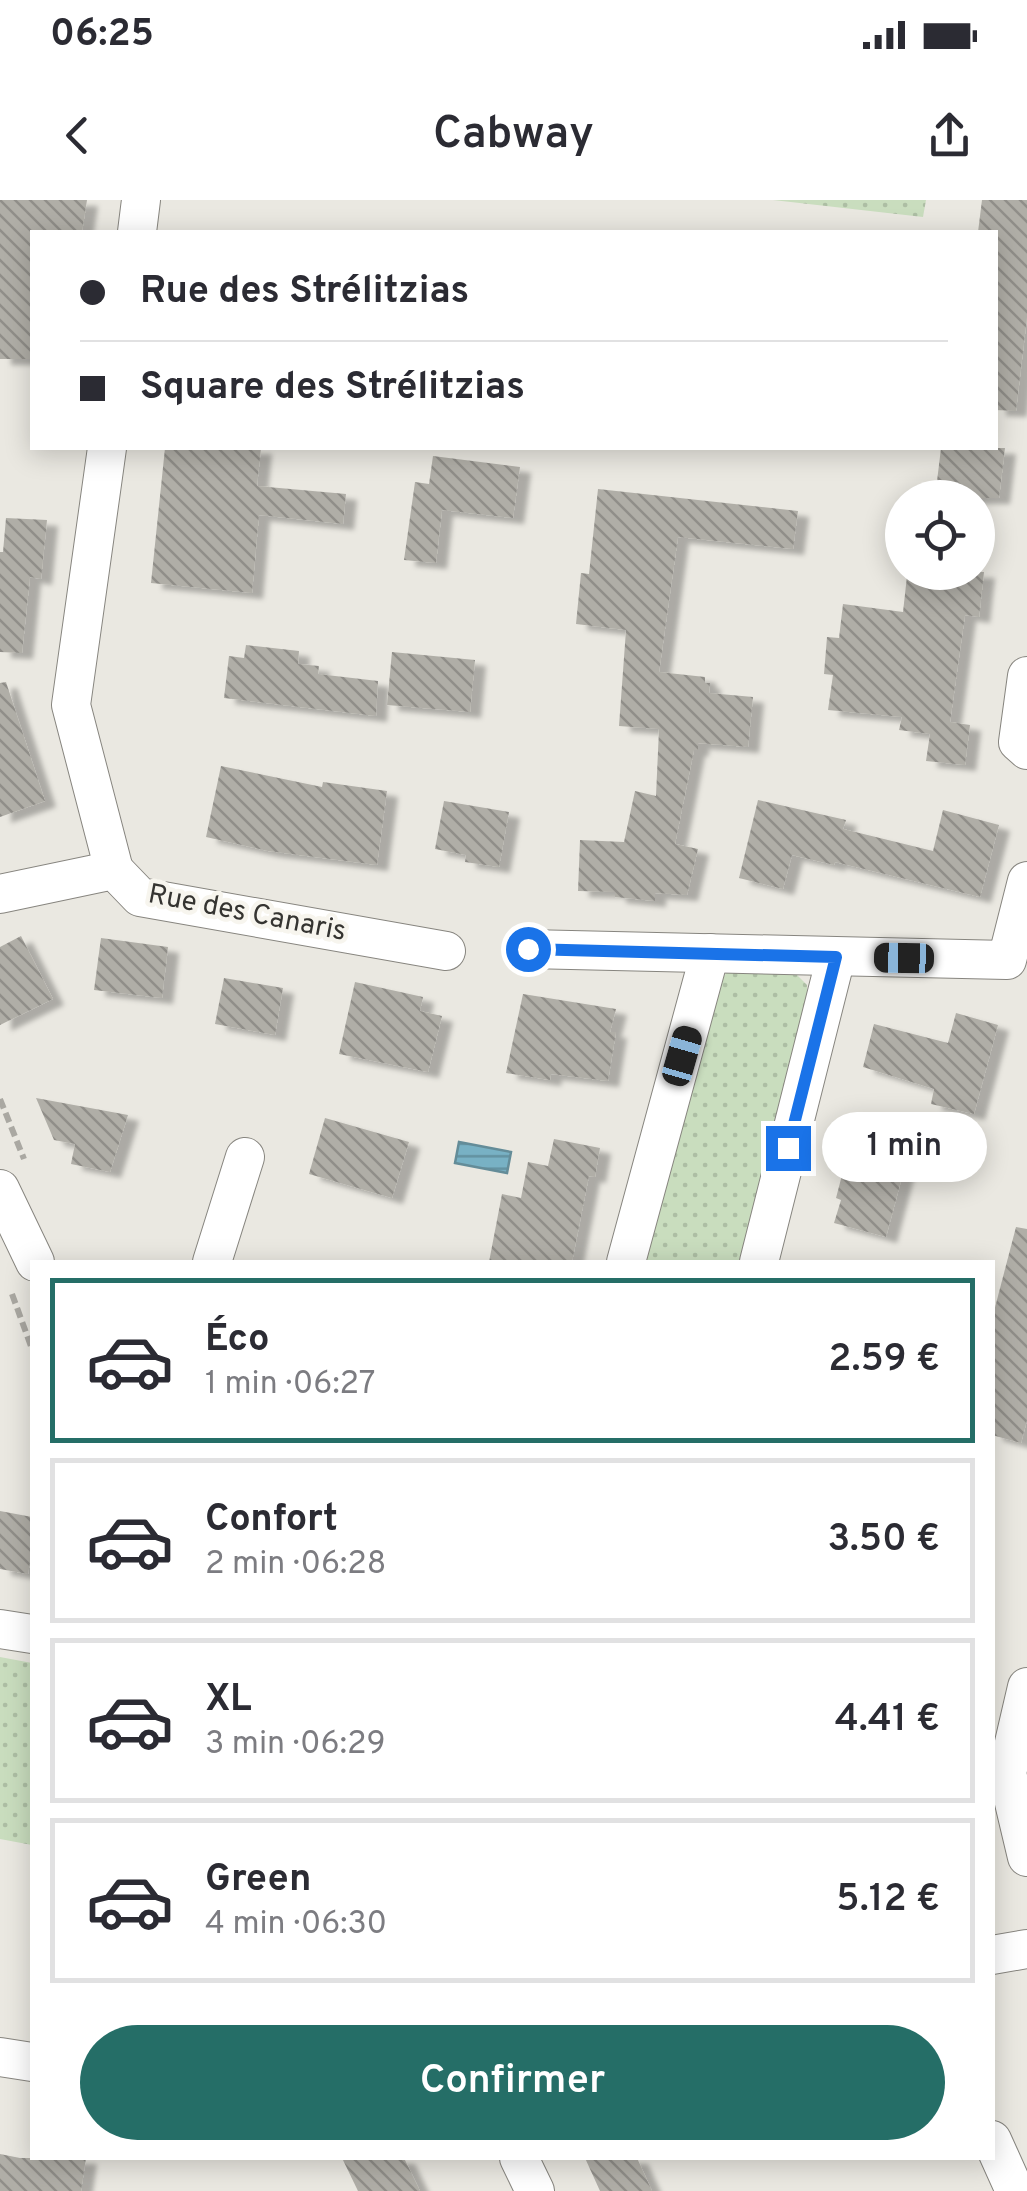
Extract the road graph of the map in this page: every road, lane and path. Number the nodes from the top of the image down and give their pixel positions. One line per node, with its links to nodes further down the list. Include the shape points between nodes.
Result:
1 (141, 200): 2 (street)
2 (136, 230)
3 (107, 450): 6 (street, via 71,705)
4 (1027, 676): 5 (street, via 1018,742)
5 (1027, 750)
6 (114, 870): 8 (street, Rue des Canaris); 10 (street, Rue des Canaris, via 140,897)
7 (1027, 881): 12 (street, via 1007,960)
8 (0, 894)
9 (528, 949): 11 (street)
10 (446, 951)
11 (710, 953): 12 (street); 16 (street)
12 (836, 957): 17 (street)
13 (245, 1157): 15 (street)
14 (0, 1189): 18 (street)
15 (213, 1260)
16 (627, 1260)
17 (760, 1260)
18 (23, 1277): 19 (path)
19 (30, 1333)
20 (0, 1629): 21 (street)
21 (30, 1634)
22 (1027, 1687): 23 (street, via 1007,1772)
23 (1027, 1856)
24 (1027, 1950): 25 (street)
25 (995, 1955)
26 (0, 2058): 27 (street)
27 (30, 2062)
28 (995, 2147): 31 (street)
29 (520, 2160): 30 (street)
30 (534, 2191)
31 (1015, 2191)

